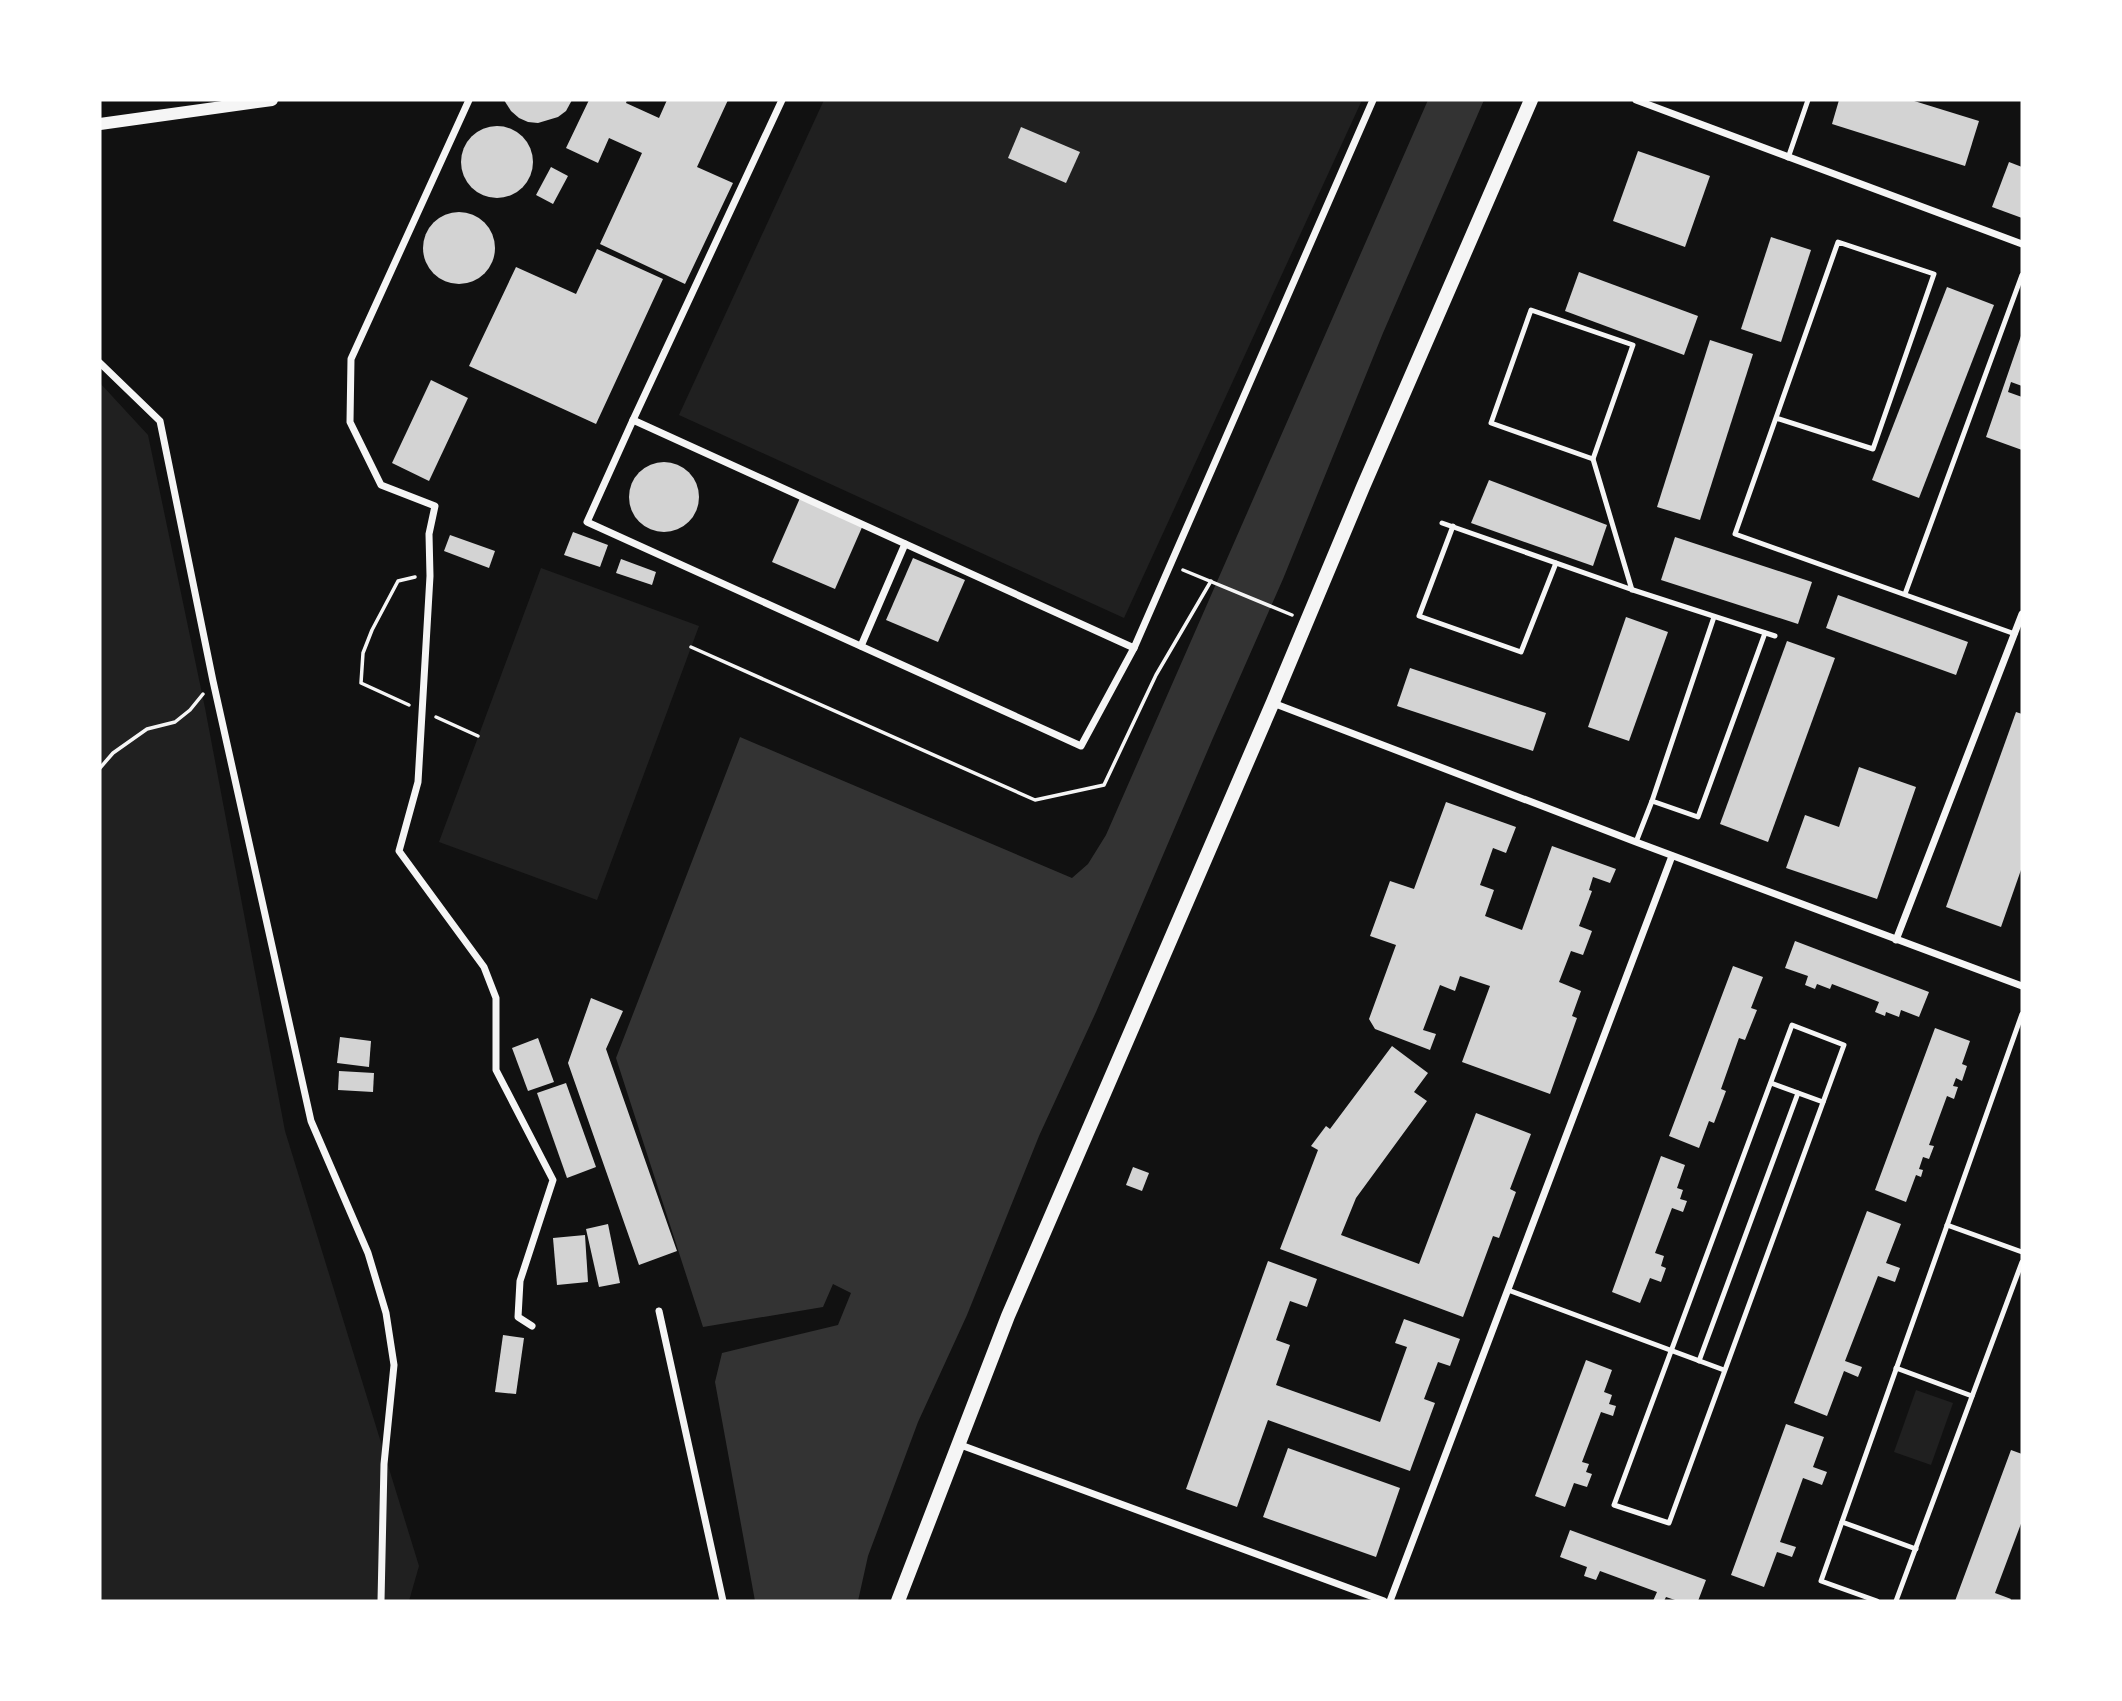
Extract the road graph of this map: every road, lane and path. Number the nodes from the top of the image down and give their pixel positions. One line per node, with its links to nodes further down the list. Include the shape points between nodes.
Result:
1 (272, 100): 8 (street)
2 (469, 100): 21 (street, via 351,359 350,422 381,485 435,506 429,534)
3 (782, 100): 14 (street)
4 (1373, 100): 31 (street)
5 (1531, 100): 26 (main road)
6 (1636, 100): 9 (street)
7 (1808, 100): 9 (lane)
8 (100, 124)
9 (1787, 158): 10 (street)
10 (2022, 244)
11 (2022, 275): 23 (lane)
12 (100, 363): 32 (street, via 160,421)
13 (1776, 418): 13 (lane, via 1839,242 1934,274 1873,449); 23 (lane, via 1735,534)
14 (633, 420): 18 (street); 30 (street, via 587,522)
15 (1593, 459): 15 (lane, via 1491,423 1531,310 1633,345); 22 (lane)
16 (1442, 523): 17 (lane)
17 (1453, 526): 19 (lane); 19 (lane, via 1419,616 1521,652)
18 (905, 544): 30 (street); 31 (street)
19 (1556, 563): 22 (lane)
20 (1175, 567): 26 (path)
21 (430, 576): 33 (path, via 398,581 363,653); 50 (street, via 418,782 400,851 484,967 496,998 495,1070 553,1180 520,1281 518,1317)
22 (1633, 590): 25 (lane)
23 (1905, 593): 28 (lane)
24 (2022, 614): 28 (street)
25 (1714, 617): 27 (lane); 36 (lane)
26 (1306, 621): 34 (main road)
27 (1765, 633): 29 (lane); 36 (lane, via 1698,817)
28 (2015, 634): 39 (street)
29 (1775, 636)
30 (861, 646): 31 (street, via 1081,746)
31 (1134, 648)
32 (213, 681): 35 (path, via 175,722 147,729); 59 (street, via 311,1121 369,1253 387,1313 394,1365 384,1464)
33 (361, 683)
34 (1273, 702): 37 (street); 56 (main road, via 1014,1303)
35 (100, 768)
36 (1653, 801): 37 (lane)
37 (1636, 842): 38 (street)
38 (1672, 856): 39 (street); 48 (street)
39 (1896, 940): 40 (street)
40 (2022, 986)
41 (2022, 1014): 45 (lane)
42 (1771, 1083): 43 (lane); 44 (lane, via 1792,1025 1843,1045); 51 (lane)
43 (1798, 1093): 44 (lane); 52 (lane)
44 (1823, 1102): 54 (lane)
45 (1947, 1225): 46 (lane); 53 (lane)
46 (2022, 1252)
47 (2022, 1262): 55 (lane)
48 (1508, 1290): 51 (lane); 63 (street)
49 (659, 1311): 60 (street)
50 (532, 1326)
51 (1671, 1351): 52 (lane); 54 (lane, via 1614,1505 1669,1523)
52 (1699, 1361): 54 (lane)
53 (1896, 1368): 55 (lane); 57 (lane)
54 (1724, 1370)
55 (1972, 1396): 58 (lane)
56 (958, 1444): 61 (main road); 62 (street)
57 (1842, 1522): 58 (lane); 64 (lane, via 1821,1581)
58 (1916, 1549): 65 (lane)
59 (381, 1601)
60 (723, 1601)
61 (898, 1601)
62 (1384, 1601)
63 (1390, 1601)
64 (1877, 1601)
65 (1896, 1601)

